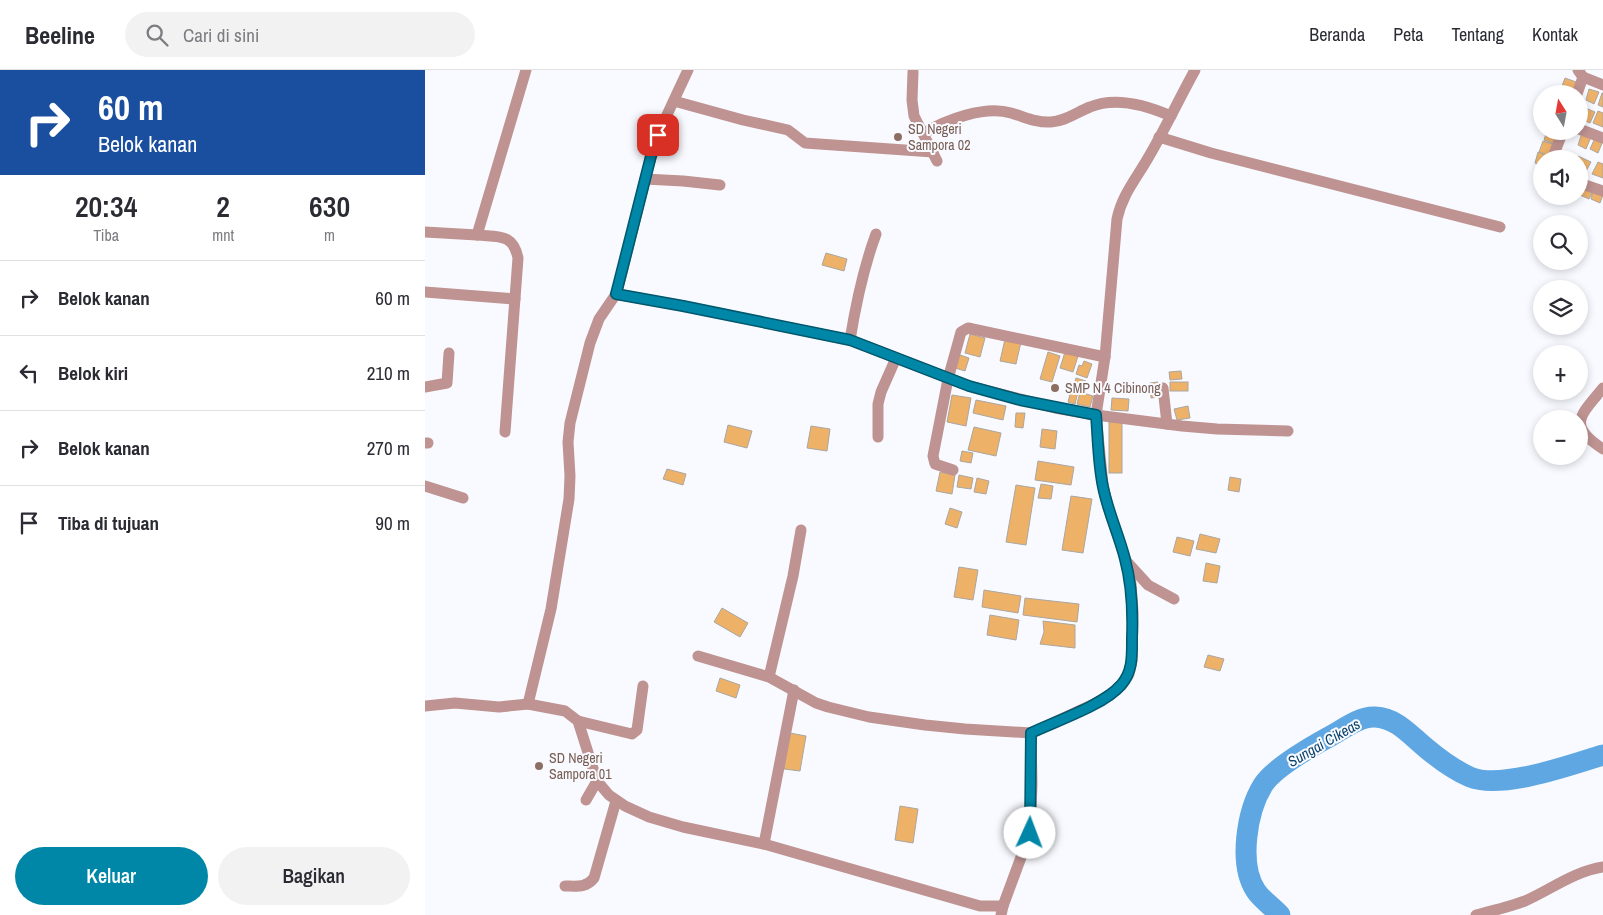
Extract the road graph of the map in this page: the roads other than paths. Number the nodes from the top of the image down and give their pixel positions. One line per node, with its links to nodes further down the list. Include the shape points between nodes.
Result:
1 (527, 70): 20 (street)
2 (688, 70): 7 (street)
3 (1195, 70): 8 (street)
4 (913, 72): 10 (street, via 913,108)
5 (1581, 74): 6 (street)
6 (1603, 85)
7 (674, 101): 10 (street, via 788,130 805,143 935,156); 13 (street, via 658,135)
8 (1171, 116): 10 (street, via 1141,105 1113,102 1100,103 1053,122 1005,112 986,112 961,117); 11 (street)
9 (1588, 132): 12 (street)
10 (924, 133)
11 (1159, 137): 17 (street); 26 (street, via 1120,205)
12 (1603, 138)
13 (645, 179): 14 (street); 22 (street)
14 (720, 185)
15 (1588, 186): 16 (street)
16 (1603, 191)
17 (1500, 227)
18 (425, 232): 20 (street)
19 (876, 234): 24 (street, via 860,285)
20 (477, 235): 23 (street, via 502,237 516,248)
21 (425, 292): 23 (street)
22 (616, 294): 24 (street); 48 (street, via 599,319 590,343 570,423 569,500 551,609)
23 (515, 299): 35 (street)
24 (850, 340): 27 (street)
25 (449, 353): 29 (street, via 447,383)
26 (1105, 356): 28 (street, via 968,328 961,332); 32 (street)
27 (896, 358): 28 (street); 36 (street, via 878,404)
28 (948, 379): 32 (street, via 1020,400); 38 (street, via 933,456 935,464)
29 (425, 387)
30 (1163, 388): 33 (street)
31 (1603, 388): 37 (street, via 1580,420 1588,439)
32 (1096, 415): 33 (street); 42 (street, via 1103,485)
33 (1167, 424): 34 (street)
34 (1288, 431)
35 (505, 432)
36 (878, 437)
37 (1603, 449)
38 (953, 470)
39 (425, 486): 40 (street)
40 (463, 498)
41 (801, 530): 45 (street)
42 (1126, 561): 43 (street, via 1148,585); 51 (street, via 1133,612 1129,674 1111,694)
43 (1174, 599)
44 (698, 656): 45 (street)
45 (769, 677): 47 (street)
46 (643, 686): 50 (street, via 637,730 633,734)
47 (794, 690): 51 (street, via 828,707 869,717); 55 (street)
48 (528, 704): 49 (street); 50 (street, via 565,711)
49 (425, 706)
50 (577, 721): 52 (street)
51 (1031, 733): 58 (street, via 1030,833)
52 (597, 781): 53 (street); 54 (street)
53 (586, 800)
54 (616, 801): 55 (street, via 649,817 683,827); 57 (street, via 594,878 584,886)
55 (764, 844): 58 (street)
56 (1603, 867): 59 (street)
57 (565, 886)
58 (1002, 910)
59 (1497, 913): 60 (street)
60 (1476, 915)

